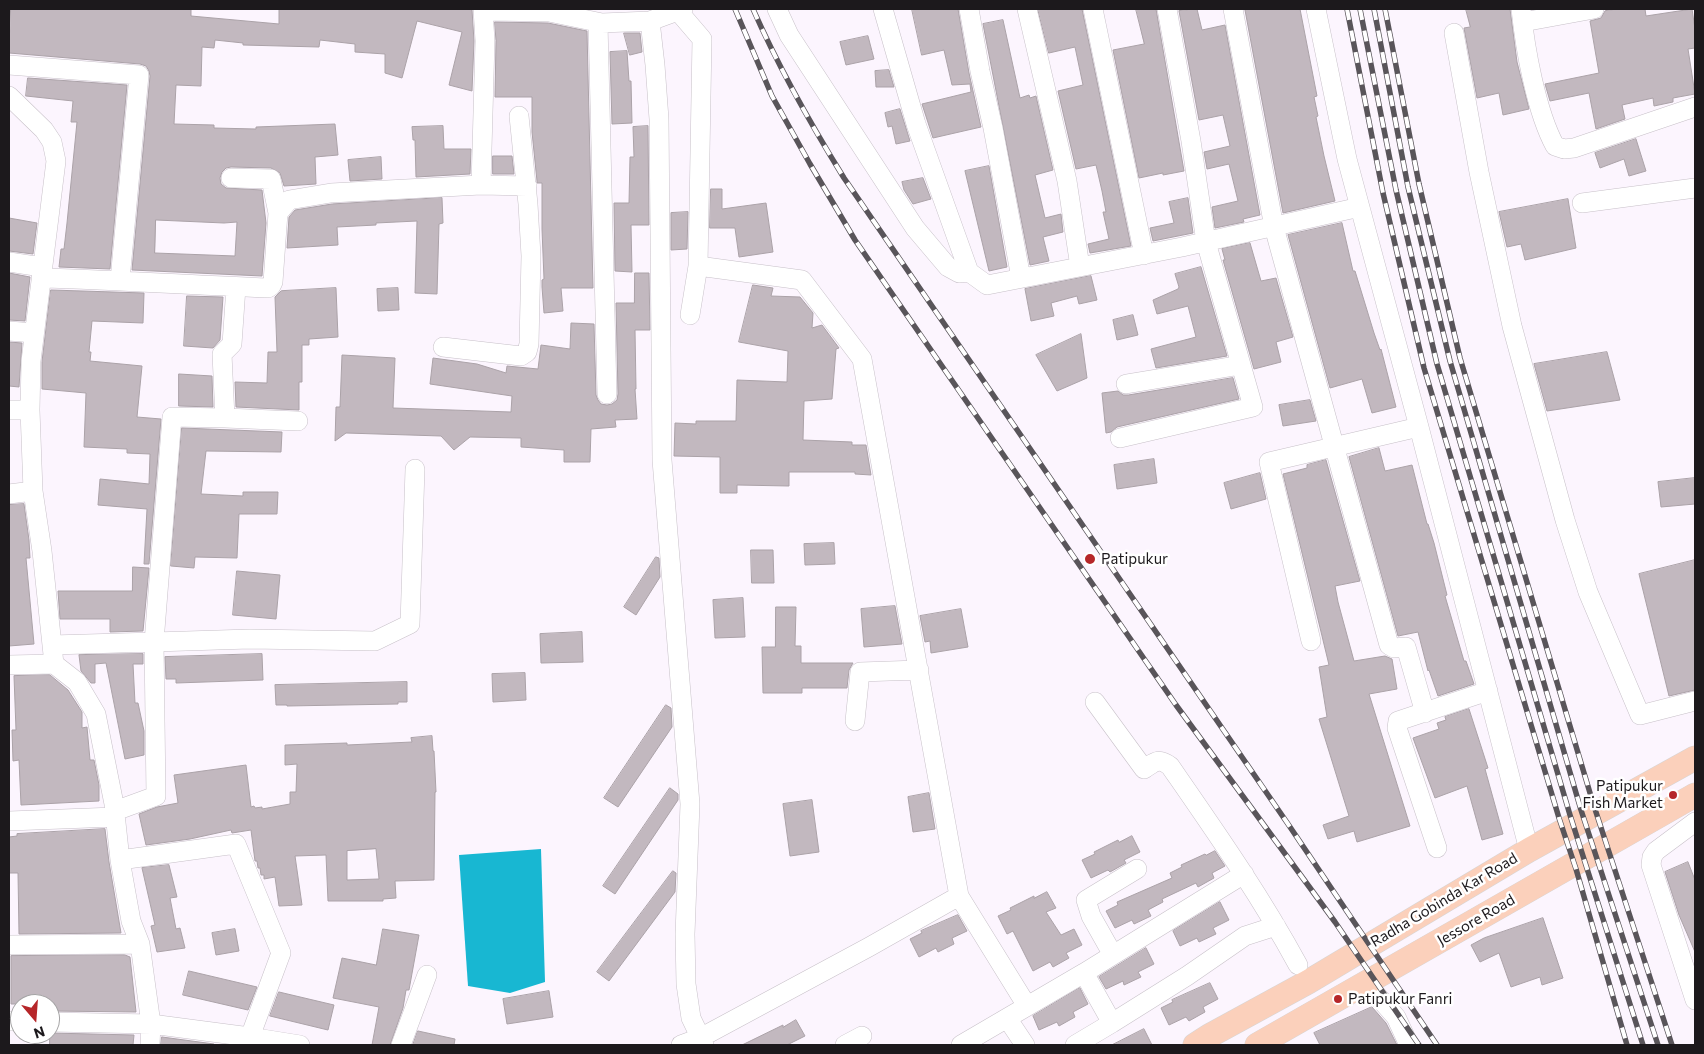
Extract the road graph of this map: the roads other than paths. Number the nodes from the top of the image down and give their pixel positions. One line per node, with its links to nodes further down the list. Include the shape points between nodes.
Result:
1 (484, 9): 11 (street); 22 (street)
2 (777, 9): 34 (street, via 789,35 915,228 948,267 959,273)
3 (883, 9): 34 (street, via 916,124)
4 (969, 9): 36 (street)
5 (1027, 9): 33 (street, via 1067,180)
6 (1093, 9): 30 (street)
7 (1167, 9): 29 (street)
8 (1233, 9): 28 (street)
9 (1316, 9): 26 (street)
10 (1594, 9): 13 (street)
11 (548, 10): 15 (street)
12 (681, 10): 14 (street); 32 (street, via 702,39)
13 (1522, 16): 19 (street, via 1534,84 1554,146 1574,148)
14 (643, 17): 15 (street); 94 (street, via 656,65 662,460 690,804 686,984 691,1018)
15 (598, 23): 45 (street)
16 (1454, 33): 63 (street, via 1512,326 1588,592 1640,716)
17 (9, 65): 37 (street, via 139,75)
18 (9, 96): 35 (street, via 44,130 52,142 56,162)
19 (1695, 107)
20 (518, 116): 23 (street)
21 (230, 178): 27 (street, via 271,179)
22 (481, 185): 23 (street); 27 (street, via 331,193 288,200)
23 (526, 186): 42 (street, via 531,256 527,352 521,356)
24 (1695, 188): 25 (street)
25 (1582, 203)
26 (1360, 207): 28 (street); 50 (street)
27 (278, 214): 38 (street, via 274,282 268,288)
28 (1274, 227): 29 (street); 52 (street)
29 (1206, 242): 30 (street); 43 (street)
30 (1144, 254): 33 (street)
31 (9, 262): 35 (street)
32 (698, 266): 39 (street); 61 (street, via 802,280 862,359)
33 (1080, 267): 36 (street)
34 (969, 272): 36 (street, via 987,284)
35 (42, 273): 37 (street); 41 (street)
36 (1021, 278)
37 (120, 280): 38 (street)
38 (236, 287): 48 (street, via 232,344 222,354)
39 (690, 314)
40 (9, 331): 41 (street)
41 (34, 333): 47 (street)
42 (443, 347)
43 (1241, 365): 44 (street); 51 (street, via 1253,407)
44 (1126, 384)
45 (607, 394)
46 (9, 410): 47 (street)
47 (30, 410): 54 (street)
48 (225, 418): 49 (street); 57 (street, via 172,417)
49 (298, 421)
50 (1420, 427): 52 (street); 62 (street)
51 (1120, 438)
52 (1334, 447): 56 (street, via 1269,462); 65 (street, via 1389,645 1406,647)
53 (415, 469): 57 (street, via 410,624 375,641 250,639)
54 (33, 491): 55 (street); 58 (street)
55 (9, 494)
56 (1311, 641)
57 (154, 642): 58 (street); 69 (street, via 156,796)
58 (52, 645): 59 (street)
59 (54, 664): 60 (street); 69 (street, via 77,682 96,714)
60 (9, 665)
61 (919, 670): 66 (street, via 860,672); 77 (street)
62 (1488, 691): 65 (street); 73 (street)
63 (1695, 701)
64 (1095, 702): 76 (street, via 1144,770 1158,760 1170,766)
65 (1425, 713): 72 (street, via 1398,721 1398,728)
66 (855, 721)
67 (1695, 758): 73 (main road, Radha Gobinda Kar Road)
68 (1695, 795): 85 (main road, Jessore Road)
69 (115, 814): 70 (street); 74 (street)
70 (9, 821)
71 (1695, 822): 86 (street, via 1656,851 1651,865)
72 (1437, 848)
73 (1529, 850): 103 (main road, Radha Gobinda Kar Road, via 1308,982)
74 (120, 860): 79 (street); 93 (street, via 236,844 281,952)
75 (1137, 869): 81 (street, via 1086,900 1091,916)
76 (1244, 874): 78 (street); 81 (street)
77 (959, 896): 87 (street); 94 (street)
78 (1276, 926): 82 (street); 90 (street, via 1246,936)
79 (140, 944): 80 (street); 91 (street)
80 (9, 945)
81 (1113, 955): 83 (street)
82 (1298, 965)
83 (1084, 973): 87 (street); 90 (street)
84 (427, 975): 97 (street)
85 (1366, 983): 104 (main road, Jessore Road); 105 (street, via 1396,1017)
86 (1695, 1000)
87 (1027, 1006): 88 (street)
88 (1007, 1018): 100 (street); 101 (street)
89 (60, 1022): 91 (street)
90 (1112, 1022): 102 (street)
91 (151, 1024): 93 (street); 95 (street)
92 (862, 1036): 99 (street)
93 (250, 1037): 96 (street)
94 (702, 1042): 98 (street)
95 (150, 1045)
96 (300, 1045)
97 (401, 1045)
98 (681, 1045)
99 (845, 1045)
100 (961, 1045)
101 (1025, 1045)
102 (1076, 1045)
103 (1195, 1045)
104 (1257, 1045)
105 (1409, 1045)

